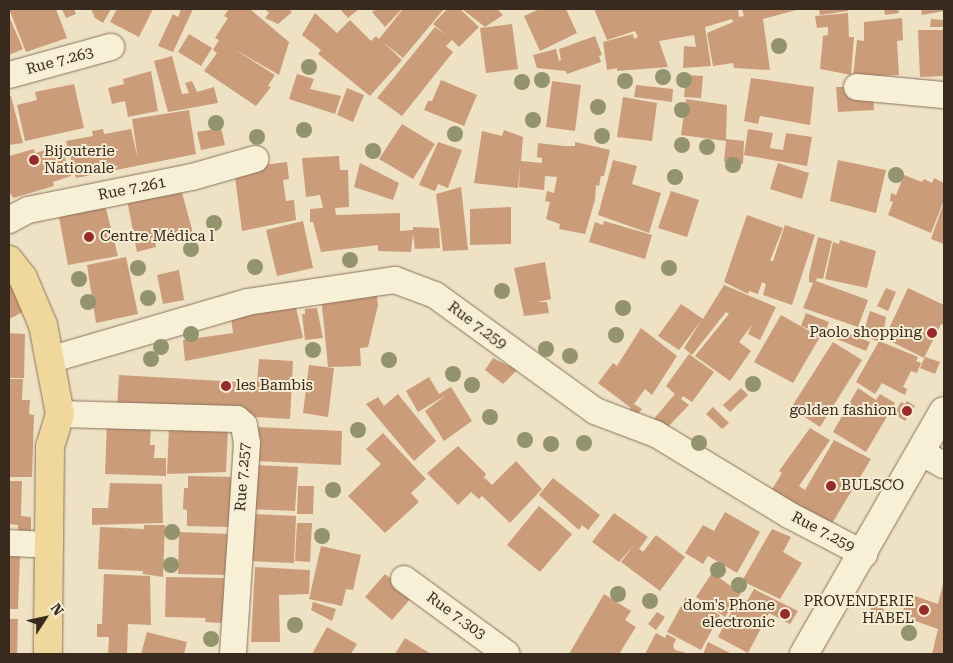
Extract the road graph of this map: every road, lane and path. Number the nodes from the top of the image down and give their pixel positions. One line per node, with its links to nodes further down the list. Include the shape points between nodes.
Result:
1 (111, 47): 2 (street, Rue 7.263)
2 (9, 75)
3 (857, 87): 4 (street)
4 (944, 95)
5 (256, 158): 6 (street, Rue 7.261, via 192,177 28,210)
6 (9, 220)
7 (9, 260): 8 (main road, via 34,302)
8 (49, 360): 10 (main road); 14 (street, Rue 7.259, via 247,302 395,280 435,295 595,412 656,434 789,515)
9 (944, 411): 11 (main road)
10 (60, 414): 13 (main road, via 50,446); 17 (street, Rue 7.257, via 237,419 244,425 247,443)
11 (933, 459): 14 (main road)
12 (9, 543): 13 (street)
13 (50, 545): 16 (main road)
14 (864, 554): 19 (main road)
15 (404, 578): 18 (street, Rue 7.303)
16 (48, 654)
17 (233, 654)
18 (507, 654)
19 (804, 654)

